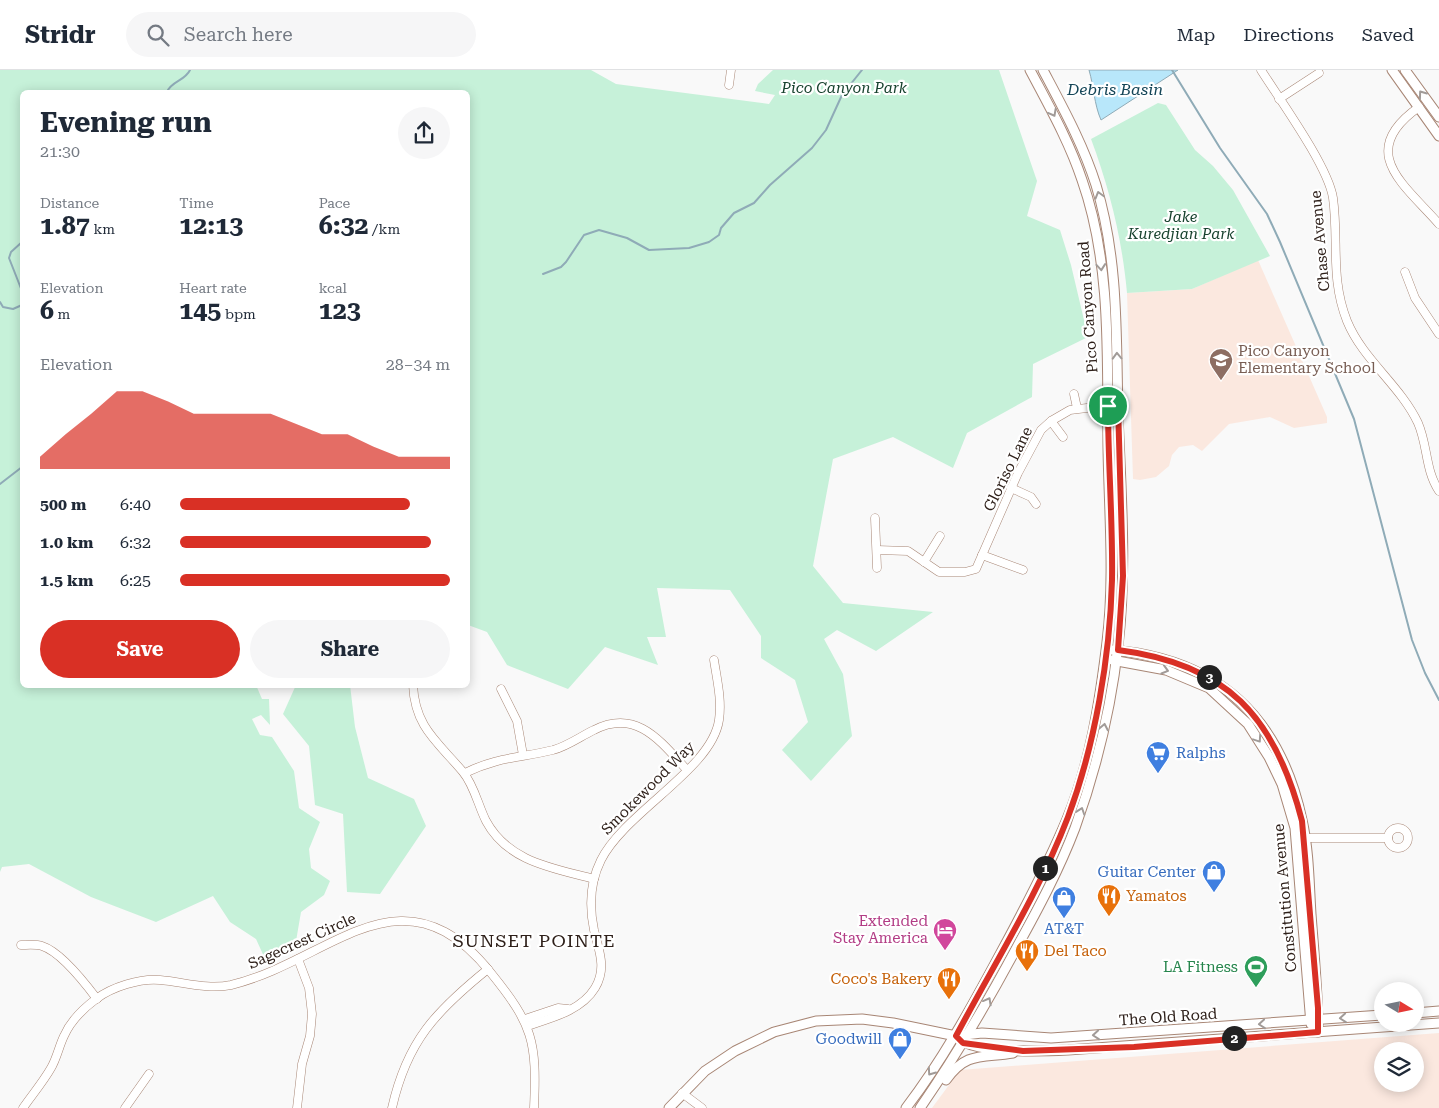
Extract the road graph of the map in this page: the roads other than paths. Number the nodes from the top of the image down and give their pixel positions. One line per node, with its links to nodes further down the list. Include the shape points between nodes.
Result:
1 (731, 70): 8 (street)
2 (1030, 70): 18 (main road, Pico Canyon Road, one-way to 18, via 1068,142 1090,206 1100,252)
3 (1043, 70): 17 (main road, Pico Canyon Road, one-way to 3, via 1113,273 1102,209 1080,142)
4 (1261, 70): 9 (street, Chase Avenue)
5 (1392, 70): 10 (main road)
6 (1405, 70): 11 (main road, one-way to 6)
7 (1318, 73): 9 (street)
8 (728, 85)
9 (1279, 98): 23 (street, Chase Avenue, via 1322,168 1330,187 1334,208 1336,280 1347,320 1366,355 1415,418 1430,476)
10 (1419, 107): 12 (main road); 13 (street, via 1395,127 1389,154 1398,180)
11 (1439, 117)
12 (1439, 136)
13 (1439, 224)
14 (1405, 272): 15 (street, via 1415,298)
15 (1439, 334)
16 (1074, 394): 19 (street)
17 (1118, 405): 18 (street, Gloriso Lane); 33 (main road, Pico Canyon Road, via 1123,576)
18 (1108, 406): 19 (street, Gloriso Lane); 32 (main road, Pico Canyon Road, via 1112,581)
19 (1078, 408): 20 (street, Gloriso Lane)
20 (1051, 420): 21 (street); 22 (street, Gloriso Lane, via 1038,434)
21 (1063, 437)
22 (1011, 488): 24 (street, via 1031,497); 28 (street, Gloriso Lane)
23 (1439, 491)
24 (1036, 504)
25 (875, 518): 27 (street)
26 (940, 536): 29 (street)
27 (877, 550): 29 (street, via 908,551); 30 (street)
28 (982, 556): 29 (street, Gloriso Lane, via 976,568 964,572 943,573); 31 (street)
29 (924, 562)
30 (877, 568)
31 (1023, 570)
32 (1106, 650): 33 (main road, Constitution Avenue); 34 (main road, Pico Canyon Road)
33 (1118, 650): 36 (main road, Pico Canyon Road); 42 (main road, Constitution Avenue, via 1158,656 1188,666 1206,675 1248,708 1270,737 1285,766 1296,795)
34 (1104, 659): 36 (main road, Constitution Avenue); 57 (main road, Pico Canyon Road, via 1091,739 1068,817 1037,886)
35 (714, 660): 40 (street, Smokewood Way, via 720,709 718,727 707,749)
36 (1116, 661): 42 (main road, Constitution Avenue, one-way to 42, via 1140,664 1191,679 1209,688 1234,709 1255,734 1273,764); 56 (main road, Pico Canyon Road, one-way to 36, via 1045,894 1074,830 1103,732)
37 (413, 688): 41 (street, via 421,720 438,746)
38 (502, 689): 39 (street, via 517,721)
39 (524, 755): 40 (street, via 554,750 603,726 621,722 651,733); 41 (street, via 485,763)
40 (687, 770): 44 (street, Smokewood Way, via 612,842)
41 (465, 773): 44 (street, via 488,825 514,851 540,865)
42 (1300, 838): 43 (street); 52 (main road, Constitution Avenue)
43 (1388, 838)
44 (594, 879): 53 (street, Smokewood Way, via 591,904 602,954 601,975 581,1004 568,1009 558,1008)
45 (22, 945): 48 (street, via 42,946 61,958)
46 (298, 959): 47 (street, Sagecrest Circle, via 378,923 409,921 429,924 447,932 471,949); 48 (street, Sagecrest Circle, via 248,981 219,988 158,980 139,981); 64 (street, via 309,988 312,1014 302,1064)
47 (488, 969): 53 (street, Sagecrest Circle); 65 (street, via 448,1001 420,1038 403,1072)
48 (97, 998): 62 (street, Sagecrest Circle, via 65,1034 52,1066)
49 (1439, 1011): 50 (main road)
50 (1424, 1012)
51 (1374, 1016): 52 (main road, The Old Road, one-way to 52)
52 (1314, 1020): 55 (main road, Constitution Avenue); 56 (main road, The Old Road, one-way to 56, via 1051,1038)
53 (526, 1023): 66 (street, Sagecrest Circle, via 535,1067)
54 (1439, 1023): 55 (main road, The Old Road)
55 (1315, 1032): 59 (main road, The Old Road, via 1134,1047)
56 (969, 1034): 57 (main road, The Old Road); 58 (main road, Pico Canyon Road)
57 (956, 1036): 58 (main road); 61 (main road, The Old Road, via 870,1020 802,1024 768,1035 735,1051 705,1071); 69 (main road, Pico Canyon Road, one-way to 69)
58 (963, 1043): 59 (main road, The Old Road); 70 (main road, Pico Canyon Road)
59 (1023, 1051): 70 (main road, via 974,1057 961,1062 930,1101)
60 (149, 1074): 63 (street)
61 (682, 1093): 67 (main road, The Old Road); 68 (street)
62 (23, 1108)
63 (125, 1108)
64 (298, 1108)
65 (392, 1108)
66 (534, 1108)
67 (669, 1108)
68 (702, 1108)
69 (906, 1108)
70 (920, 1108)

